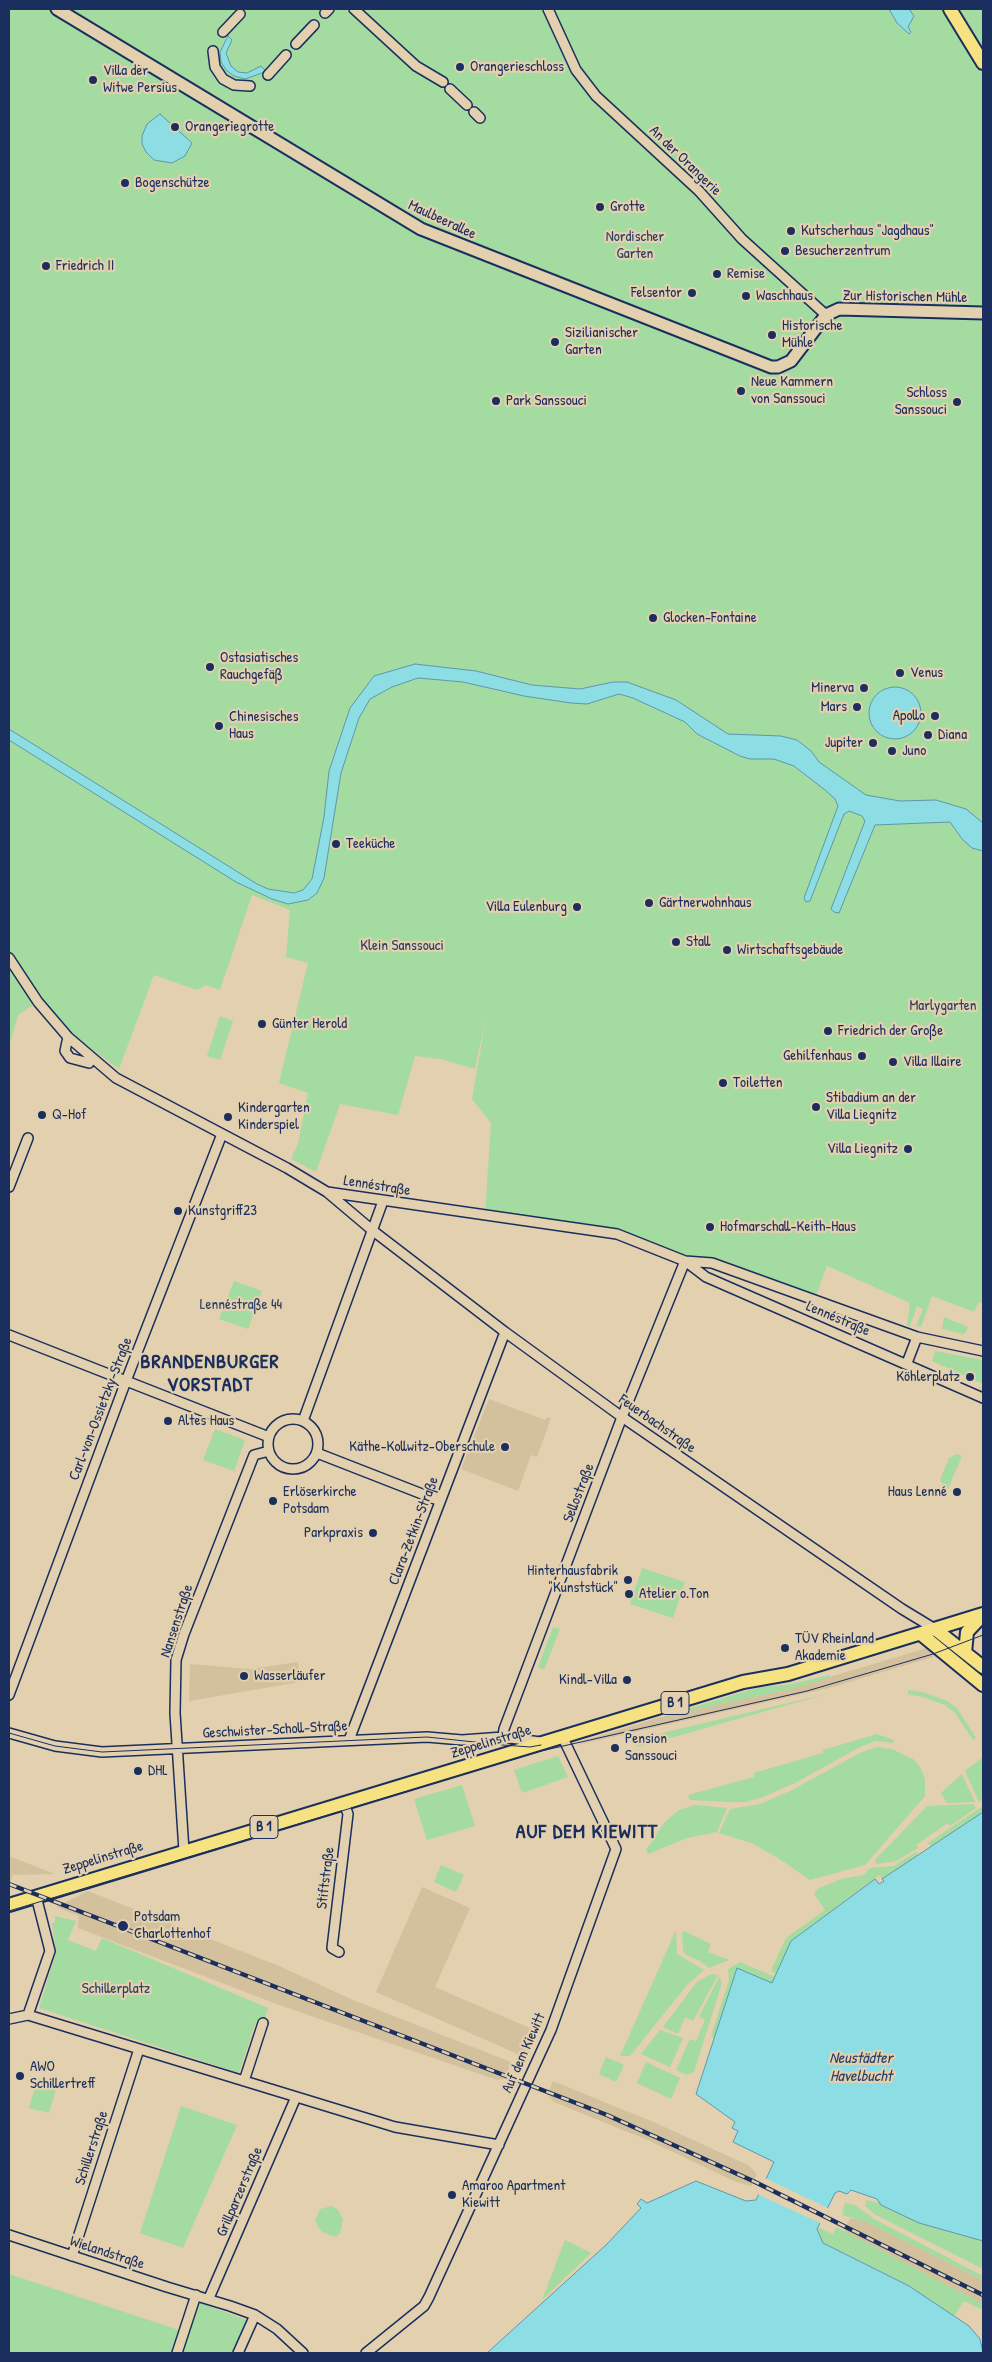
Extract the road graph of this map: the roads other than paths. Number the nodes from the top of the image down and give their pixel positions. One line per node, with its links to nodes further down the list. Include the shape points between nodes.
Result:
1 (57, 9): 18 (street, Maulbeerallee, via 397,216 472,250 771,367 791,361)
2 (354, 9): 13 (street, via 416,66)
3 (548, 9): 18 (street, An der Orangerie, via 584,84 698,190 742,239)
4 (950, 9): 11 (main road)
5 (240, 14): 7 (street)
6 (314, 25): 8 (street)
7 (223, 32)
8 (296, 44)
9 (211, 55): 14 (street, via 213,70 221,81 231,87)
10 (286, 55): 12 (street)
11 (983, 63)
12 (268, 75)
13 (443, 82)
14 (247, 89)
15 (450, 89): 16 (street)
16 (467, 105)
17 (983, 313): 18 (street, Zur Historischen Mühle, via 846,308)
18 (826, 315)
19 (9, 958): 20 (street, Lennéstraße, via 38,1002)
20 (68, 1037): 21 (street, Lennéstraße); 21 (street, Lennéstraße, via 65,1051 70,1058)
21 (89, 1064): 22 (street, Lennéstraße)
22 (222, 1134): 25 (street, Lennéstraße); 34 (street, Carl-von-Ossietzky-Straße)
23 (28, 1138): 24 (street)
24 (9, 1187)
25 (326, 1192): 26 (street, Lennéstraße); 27 (street, Feuerbachstraße)
26 (383, 1201): 27 (street); 28 (street, Lennéstraße, via 616,1234)
27 (372, 1230): 29 (street, Feuerbachstraße); 37 (street)
28 (685, 1261): 31 (street, Lennéstraße, via 712,1263); 33 (street, Lennéstraße, via 706,1277); 36 (street, Sellostraße)
29 (505, 1332): 36 (street, Feuerbachstraße); 41 (street, Clara-Zetkin-Straße)
30 (9, 1335): 34 (street)
31 (917, 1337): 32 (street, Lennéstraße); 33 (street)
32 (983, 1351)
33 (907, 1363): 35 (street, Lennéstraße)
34 (126, 1381): 38 (street); 48 (street, Carl-von-Ossietzky-Straße)
35 (983, 1398)
36 (622, 1417): 43 (street, Feuerbachstraße); 50 (street, Sellostraße)
37 (302, 1421): 38 (street, via 294,1419 279,1424); 40 (street, via 314,1431)
38 (269, 1437): 39 (street)
39 (269, 1451): 40 (street, via 278,1464 292,1469 307,1465); 54 (street, Nansenstraße, via 254,1455 176,1660)
40 (317, 1453): 41 (street)
41 (440, 1501): 52 (street, Clara-Zetkin-Straße)
42 (983, 1614): 43 (main road, Zeppelinstraße); 45 (main road, via 967,1632)
43 (935, 1629): 44 (main road, Zeppelinstraße / B 1); 45 (main road)
44 (921, 1634): 47 (main road); 51 (main road, Zeppelinstraße / B 1, via 788,1674 743,1682)
45 (965, 1653): 46 (main road)
46 (983, 1667)
47 (983, 1685)
48 (9, 1695)
49 (9, 1733): 54 (street, Geschwister-Scholl-Straße, via 80,1750)
50 (503, 1737): 52 (street, Geschwister-Scholl-Straße); 53 (street, Geschwister-Scholl-Straße)
51 (563, 1738): 53 (main road, Zeppelinstraße / B 1); 66 (street, Auf dem Kiewitt, via 616,1849 551,2030)
52 (349, 1740): 54 (street, Geschwister-Scholl-Straße)
53 (544, 1743): 55 (main road, Zeppelinstraße / B 1)
54 (178, 1749): 56 (street, Nansenstraße)
55 (344, 1803): 56 (main road, Zeppelinstraße / B 1); 59 (street, Stiftstraße, via 348,1814 332,1948)
56 (184, 1851): 57 (main road, Zeppelinstraße / B 1)
57 (36, 1896): 58 (main road, Zeppelinstraße / B 1); 60 (street, via 50,1951)
58 (9, 1905)
59 (339, 1952)
60 (28, 2015): 61 (street); 63 (street)
61 (9, 2019)
62 (263, 2023): 64 (street)
63 (139, 2049): 64 (street); 68 (street, Schillerstraße)
64 (244, 2080): 65 (street)
65 (296, 2097): 66 (street, via 395,2126); 70 (street, Grillparzerstraße)
66 (499, 2145): 75 (street, Auf dem Kiewitt, via 424,2306)
67 (9, 2235): 68 (street, Wielandstraße)
68 (72, 2256): 69 (street, Wielandstraße)
69 (196, 2294): 70 (street, Wielandstraße); 72 (street)
70 (209, 2298): 71 (street, Wielandstraße)
71 (255, 2316): 73 (street); 74 (street, Wielandstraße, via 277,2329)
72 (177, 2353)
73 (238, 2353)
74 (303, 2353)
75 (366, 2353)

